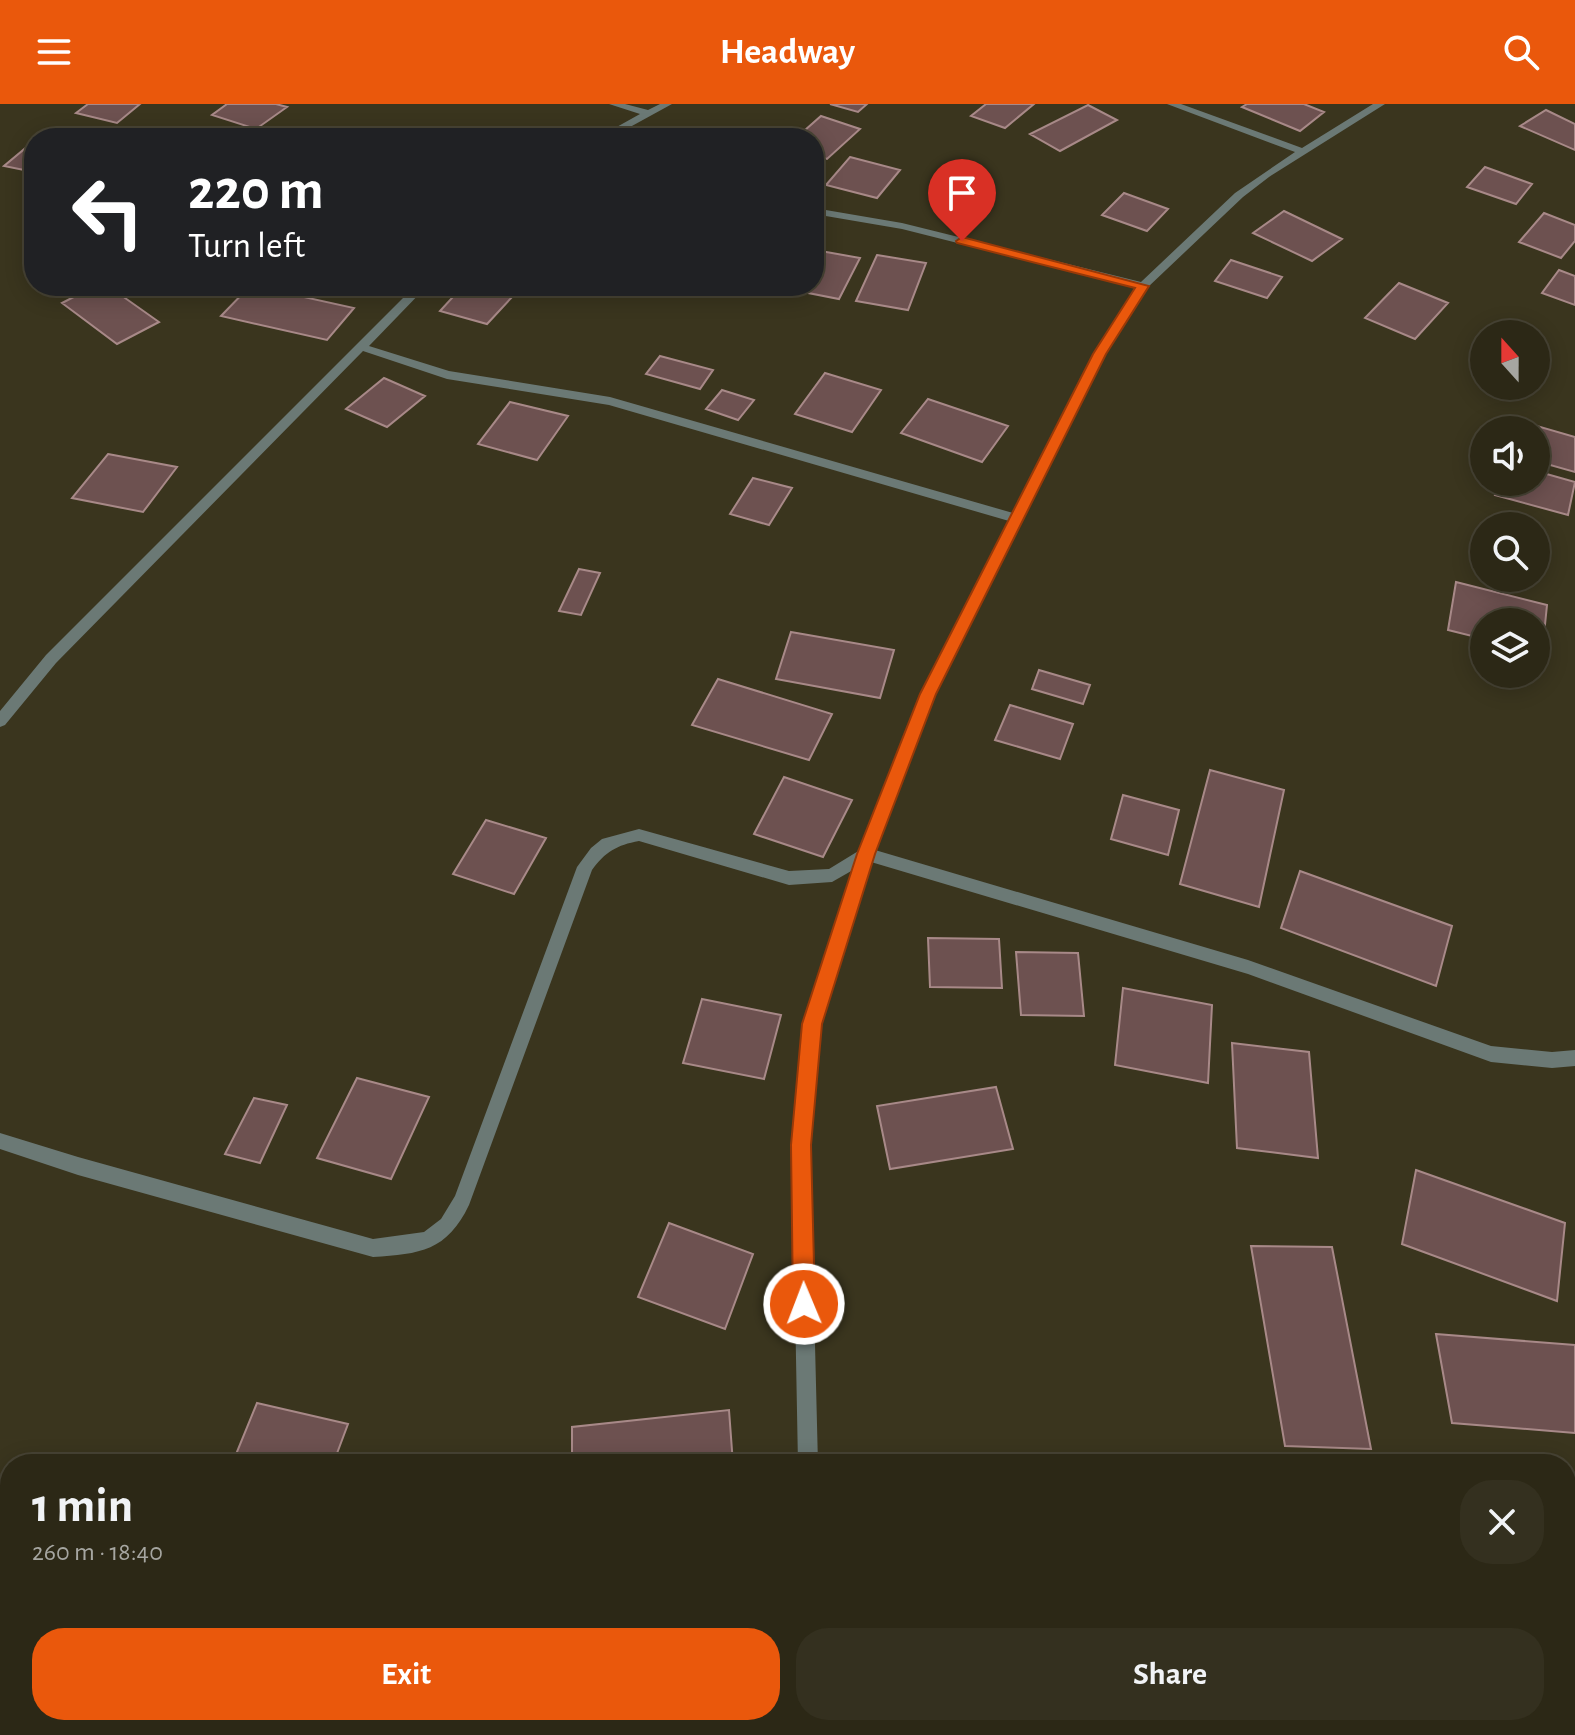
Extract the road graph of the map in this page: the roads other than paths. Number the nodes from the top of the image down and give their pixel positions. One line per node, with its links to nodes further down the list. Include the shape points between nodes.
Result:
1 (614, 104): 5 (street)
2 (667, 104): 5 (street)
3 (1172, 104): 7 (street)
4 (1380, 104): 7 (street)
5 (650, 114): 6 (street)
6 (622, 128)
7 (1305, 152): 9 (street, via 1239,195)
8 (824, 213): 9 (street, via 902,226)
9 (1143, 286): 12 (street, via 1100,354)
10 (411, 296): 11 (street)
11 (361, 347): 12 (street, via 447,375 610,401); 13 (street, via 51,659)
12 (1016, 518): 14 (street, via 928,694)
13 (0, 721)
14 (866, 854): 15 (street, via 1248,967 1491,1054); 16 (street, via 832,875 789,878 639,835 600,846 585,867 455,1219 440,1236 410,1246 373,1248); 17 (street, via 812,1024 801,1145)
15 (1575, 1058)
16 (0, 1141)
17 (808, 1454)

